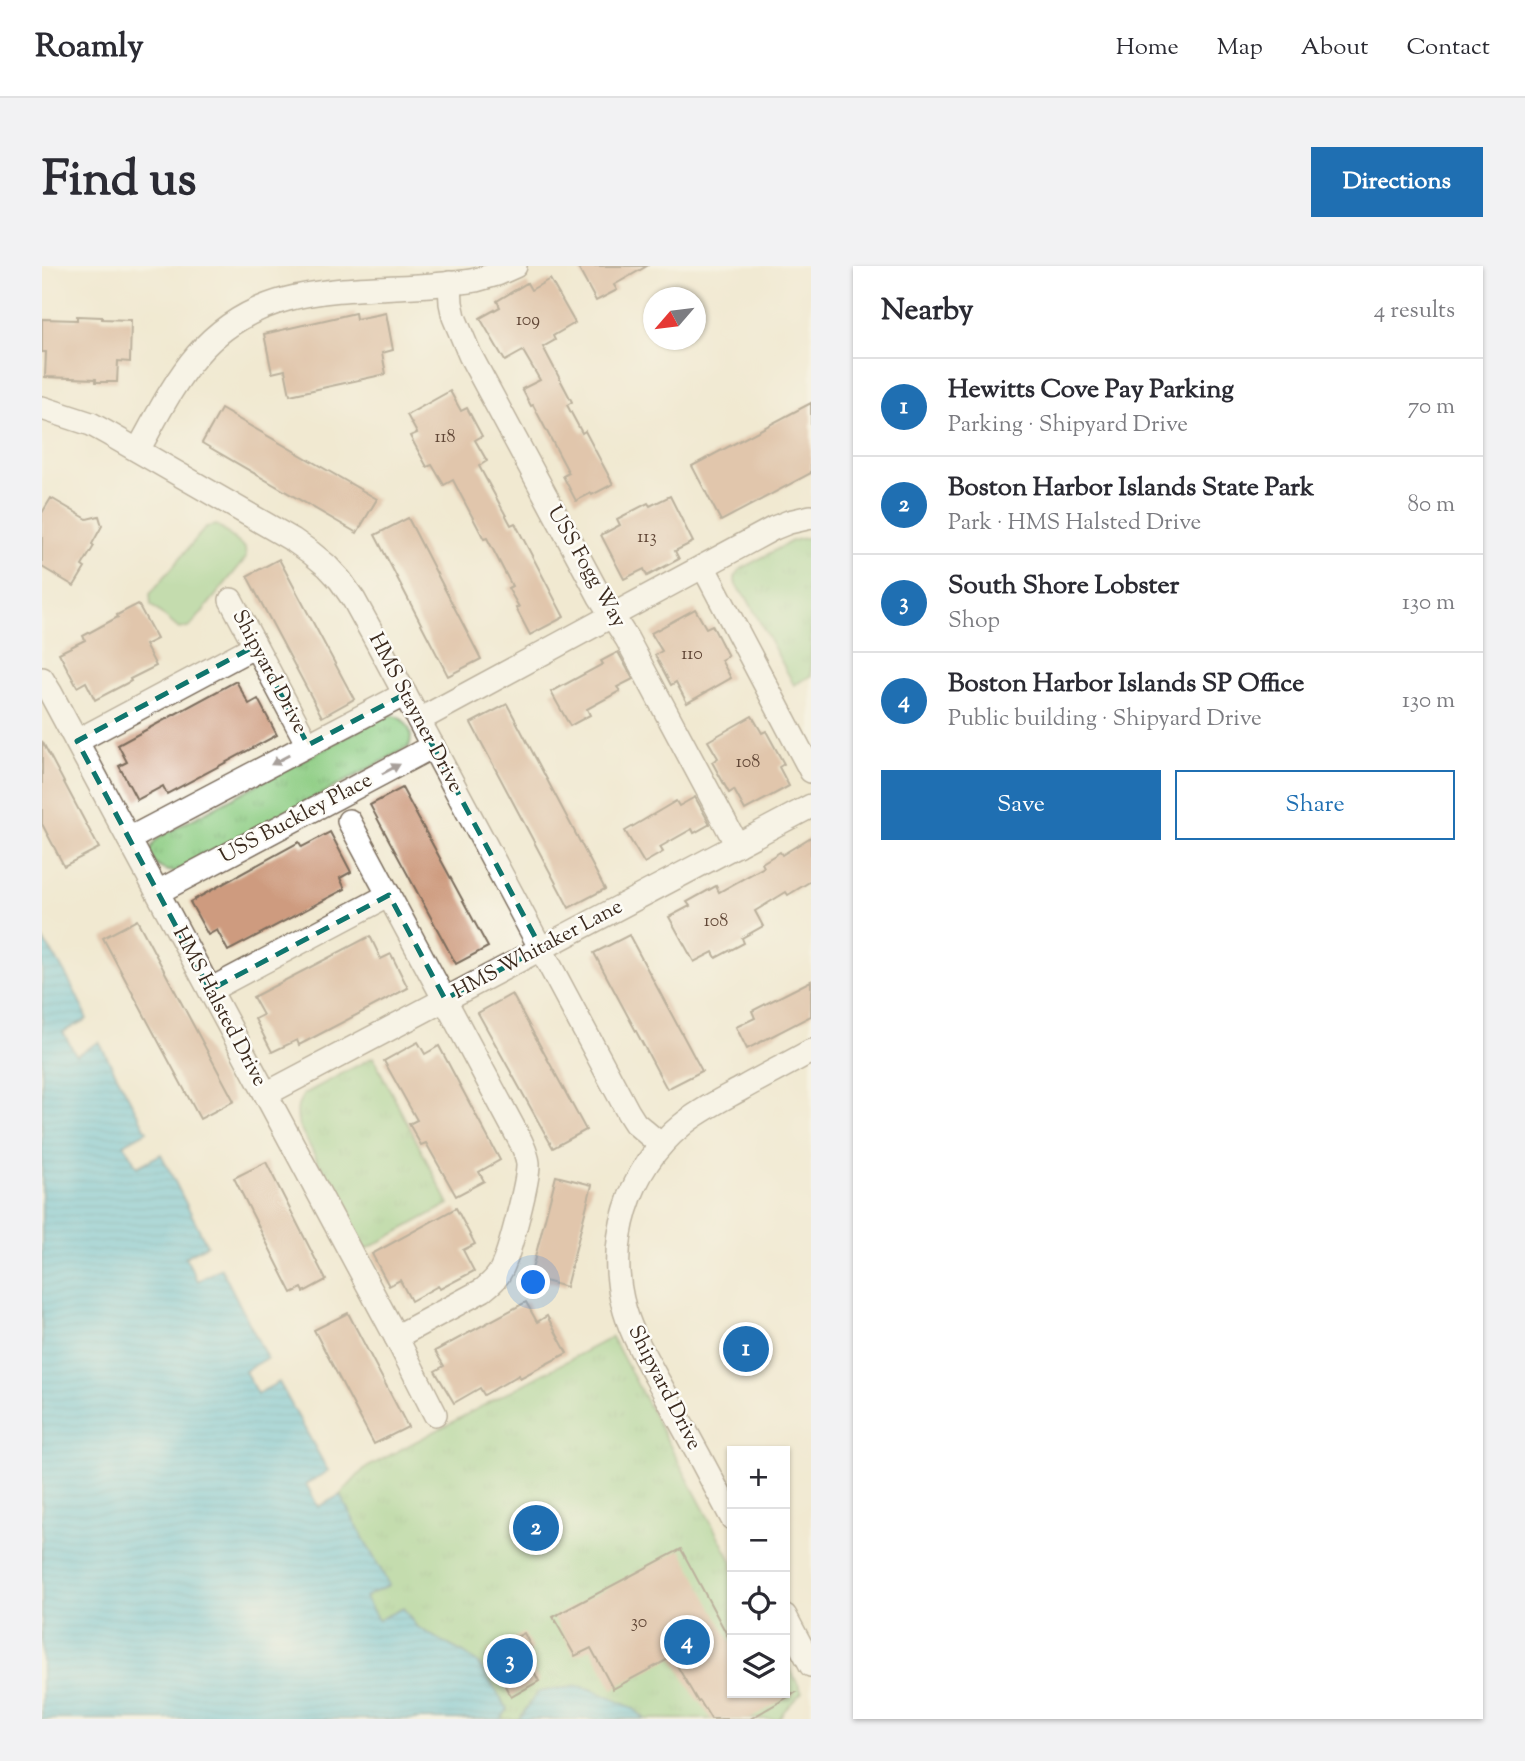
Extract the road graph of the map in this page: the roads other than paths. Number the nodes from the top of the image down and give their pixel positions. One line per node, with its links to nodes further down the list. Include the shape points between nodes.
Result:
1 (515, 266): 2 (street, via 485,278)
2 (450, 284): 4 (street, via 296,296 242,316 196,355); 8 (street, USS Fogg Way, via 454,317 470,355)
3 (42, 408): 4 (street, HMS Stayner Drive, via 91,424)
4 (138, 450): 11 (street, HMS Stayner Drive, via 293,540 327,566 354,600)
5 (811, 517): 6 (street, via 774,528)
6 (704, 568): 8 (street); 16 (street)
7 (231, 600): 9 (street, Shipyard Drive)
8 (611, 616): 12 (street); 20 (street, USS Fogg Way)
9 (255, 646): 13 (street); 14 (street, Shipyard Drive)
10 (42, 679): 13 (street, HMS Halsted Drive)
11 (405, 694): 12 (street, HMS Stayner Drive); 14 (street)
12 (419, 720): 15 (street, HMS Stayner Drive)
13 (77, 741): 19 (street, HMS Halsted Drive)
14 (308, 745): 19 (street, one-way to 19)
15 (433, 746): 21 (street, USS Buckley Place, one-way to 15); 23 (street, HMS Stayner Drive)
16 (811, 771)
17 (811, 806): 20 (street, HMS Whitaker Lane)
18 (349, 821): 22 (street)
19 (129, 839): 21 (street, HMS Halsted Drive)
20 (737, 845): 23 (street, HMS Whitaker Lane)
21 (158, 892): 24 (street, HMS Halsted Drive)
22 (389, 895): 24 (street); 25 (street)
23 (541, 948): 25 (street, HMS Whitaker Lane); 28 (street, HMS Stayner Drive, via 628,1112)
24 (210, 990): 27 (street, HMS Halsted Drive)
25 (445, 999): 27 (street, HMS Whitaker Lane); 29 (street, via 521,1142 527,1177 506,1259 493,1282)
26 (811, 1051): 28 (street, Shipyard Drive, via 704,1109)
27 (266, 1094): 29 (street, HMS Halsted Drive)
28 (662, 1145): 31 (street, Shipyard Drive, via 650,1157 627,1203 618,1254 620,1285 642,1349)
29 (396, 1337): 30 (street, HMS Halsted Drive)
30 (435, 1414)
31 (727, 1509)
32 (790, 1625): 33 (street)
33 (811, 1665)

